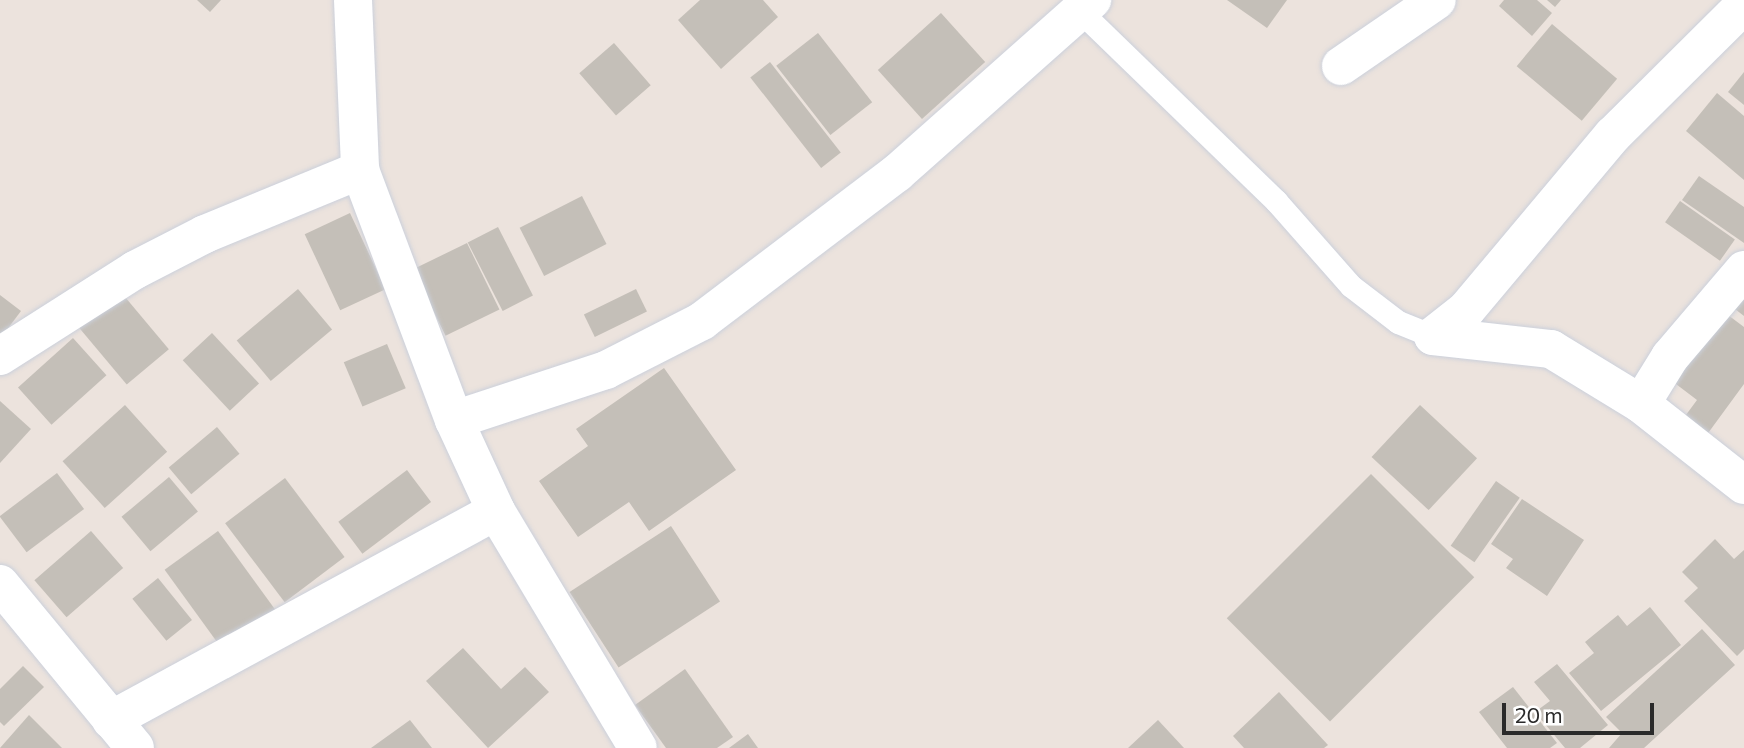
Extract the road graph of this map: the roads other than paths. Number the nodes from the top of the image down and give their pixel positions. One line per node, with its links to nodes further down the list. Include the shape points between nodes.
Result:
1 (353, 0): 6 (street)
2 (1437, 0): 5 (street)
3 (1086, 5): 8 (lane, via 1276,201 1351,286 1398,322); 11 (street, via 897,173 702,321 607,370)
4 (1744, 5): 8 (street, via 1614,135 1466,310)
5 (1341, 66)
6 (360, 170): 9 (street, via 205,234 135,270); 11 (street)
7 (1744, 270): 10 (street, via 1670,357)
8 (1433, 336): 10 (street, via 1550,349)
9 (0, 356)
10 (1641, 404): 12 (street)
11 (454, 420): 13 (street)
12 (1744, 485)
13 (496, 511): 15 (street); 16 (street)
14 (0, 584): 15 (street)
15 (123, 734)
16 (638, 748)

